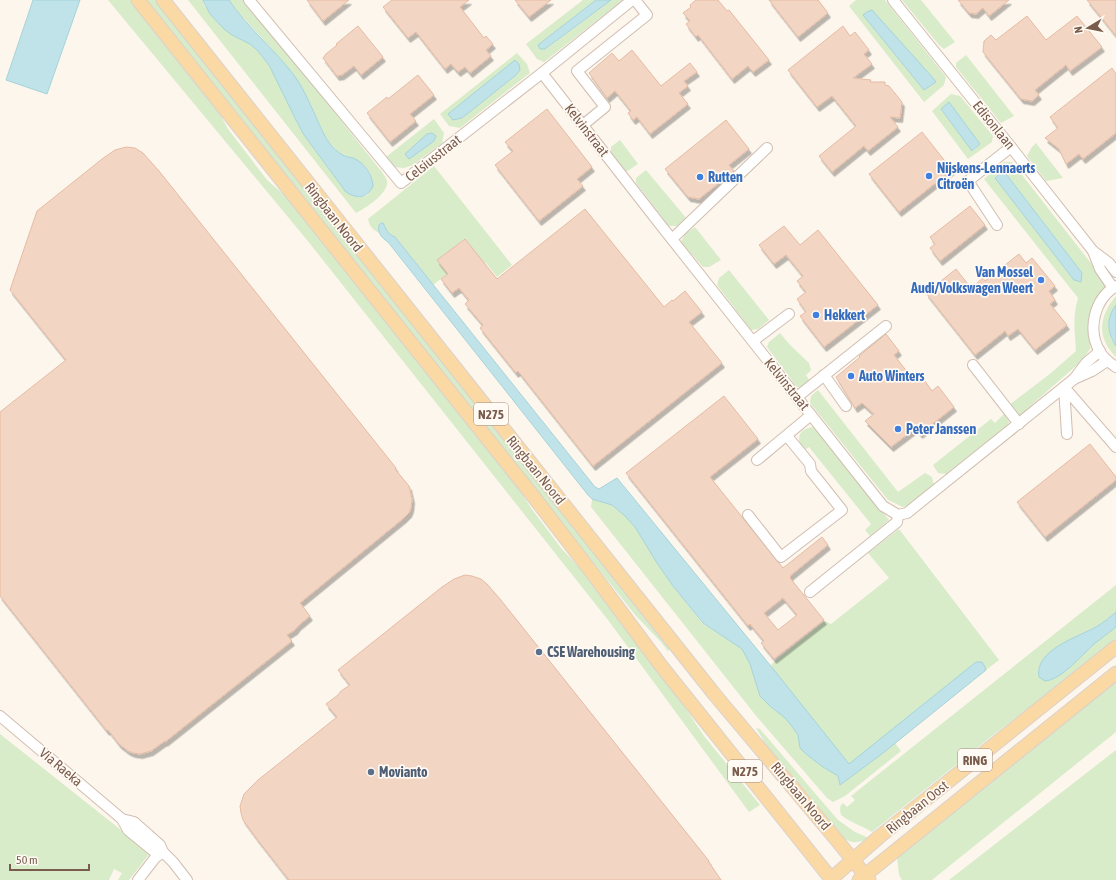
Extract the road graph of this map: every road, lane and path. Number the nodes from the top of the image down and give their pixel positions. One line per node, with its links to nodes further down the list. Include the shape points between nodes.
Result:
1 (138, 0): 45 (main road, Ringbaan Noord / N275, via 533,496 662,668)
2 (163, 0): 41 (main road, Ringbaan Noord / N275, via 715,695)
3 (249, 0): 7 (street, Celsiusstraat, via 401,183)
4 (632, 0): 7 (street, Celsiusstraat)
5 (635, 0): 8 (street, via 647,16 577,71 605,107)
6 (893, 0): 9 (street, Edisonlaan)
7 (542, 73): 8 (street, Kelvinstraat)
8 (582, 125): 12 (street, Kelvinstraat)
9 (1011, 147): 11 (street, via 968,181); 13 (street, Edisonlaan)
10 (768, 148): 12 (street)
11 (997, 225)
12 (672, 239): 18 (street, Kelvinstraat)
13 (1093, 251): 14 (street, Edisonlaan); 15 (street, Edisonlaan, via 1100,270)
14 (1116, 272)
15 (1115, 287): 19 (street, via 1103,298 1094,317 1094,338)
16 (789, 314): 18 (street)
17 (886, 326): 23 (street)
18 (753, 341): 26 (street, Kelvinstraat)
19 (1100, 351): 20 (street); 24 (street, via 1086,363)
20 (1107, 361): 22 (street); 24 (street, via 1092,372)
21 (974, 366): 29 (street)
22 (1116, 368)
23 (824, 375): 26 (street); 27 (street)
24 (1074, 379): 25 (street)
25 (1064, 387): 29 (street); 30 (street); 32 (street)
26 (797, 397): 28 (street, Kelvinstraat)
27 (846, 406)
28 (811, 415): 31 (street); 34 (street, Kelvinstraat, via 883,506)
29 (1019, 424): 34 (street, via 907,513)
30 (1066, 434)
31 (787, 436): 33 (street); 35 (street, via 842,510 781,558)
32 (1116, 447)
33 (757, 460)
34 (898, 515): 36 (street, via 897,522)
35 (748, 516)
36 (810, 592)
37 (1116, 647): 41 (main road, Ringbaan Oost / RING)
38 (1116, 673): 42 (main road, Ringbaan Oost / RING)
39 (0, 716): 40 (street, Via Raeka, via 122,819 134,822 160,845)
40 (164, 852): 43 (street); 44 (street)
41 (853, 860): 42 (main road, Ringbaan Noord / RING); 45 (main road, Ringbaan Oost / RING)
42 (864, 878)
43 (138, 880)
44 (187, 880)
45 (831, 880)

